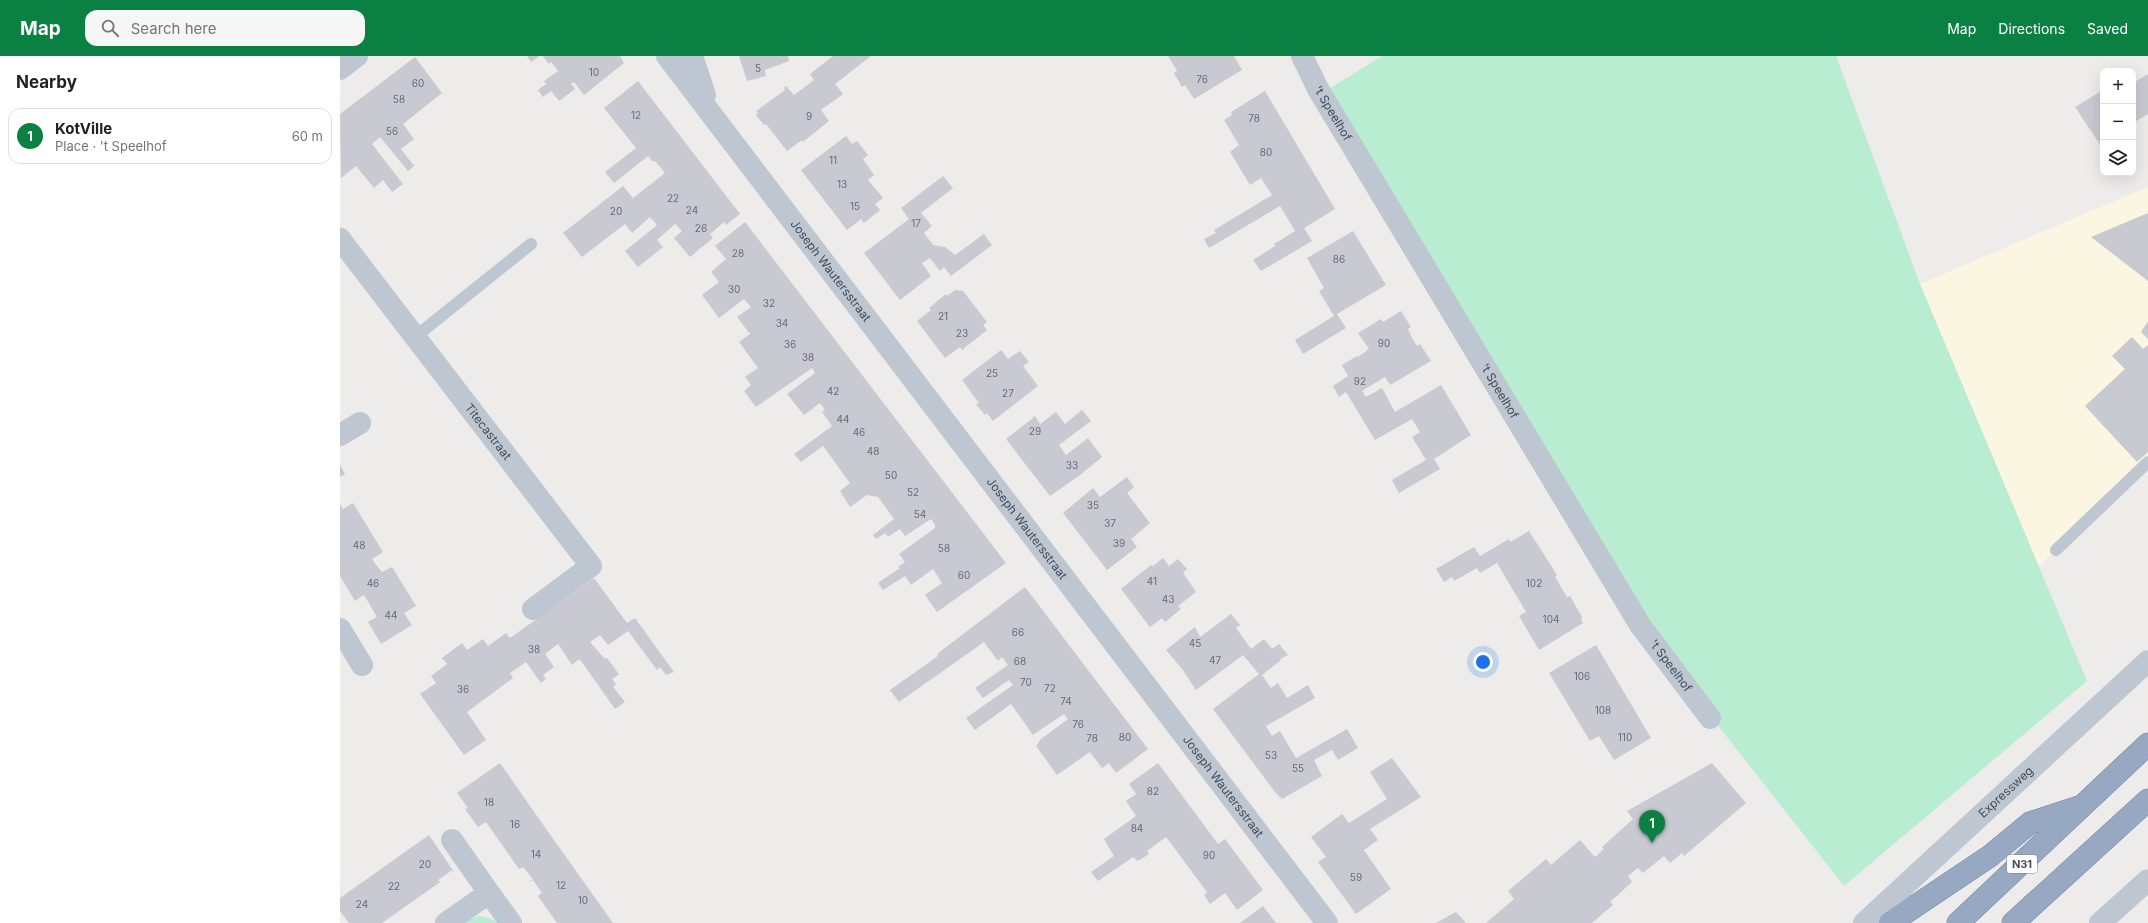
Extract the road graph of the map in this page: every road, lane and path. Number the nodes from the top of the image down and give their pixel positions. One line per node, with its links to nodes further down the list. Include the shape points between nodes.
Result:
1 (357, 56): 5 (street)
2 (667, 56): 6 (street, Joseph Wautersstraat)
3 (692, 56): 6 (street, Joseph Wautersstraat, via 709,103)
4 (1302, 56): 18 (street, 't Speelhof, via 1318,89 1640,625)
5 (340, 68)
6 (727, 135): 29 (street, Joseph Wautersstraat)
7 (340, 239): 9 (street, Titecastraat)
8 (532, 244): 9 (lane)
9 (415, 337): 14 (street, Titecastraat, via 591,566)
10 (360, 423): 11 (street)
11 (340, 435)
12 (2148, 462): 13 (lane)
13 (2056, 550)
14 (532, 609)
15 (340, 629): 17 (street)
16 (2148, 661): 30 (street, Expressweg)
17 (362, 665)
18 (1710, 718)
19 (2148, 744): 21 (highway, N31)
20 (2148, 800): 23 (highway)
21 (2086, 804): 31 (highway, via 2030,823 1990,856); 32 (highway, N31)
22 (2148, 815): 23 (highway)
23 (2120, 825): 33 (highway)
24 (452, 840): 26 (street)
25 (2148, 880): 34 (street)
26 (489, 893): 27 (street); 28 (street)
27 (446, 923)
28 (511, 923)
29 (1327, 923)
30 (1864, 923)
31 (1890, 923)
32 (1958, 923)
33 (2014, 923)
34 (2100, 923)

